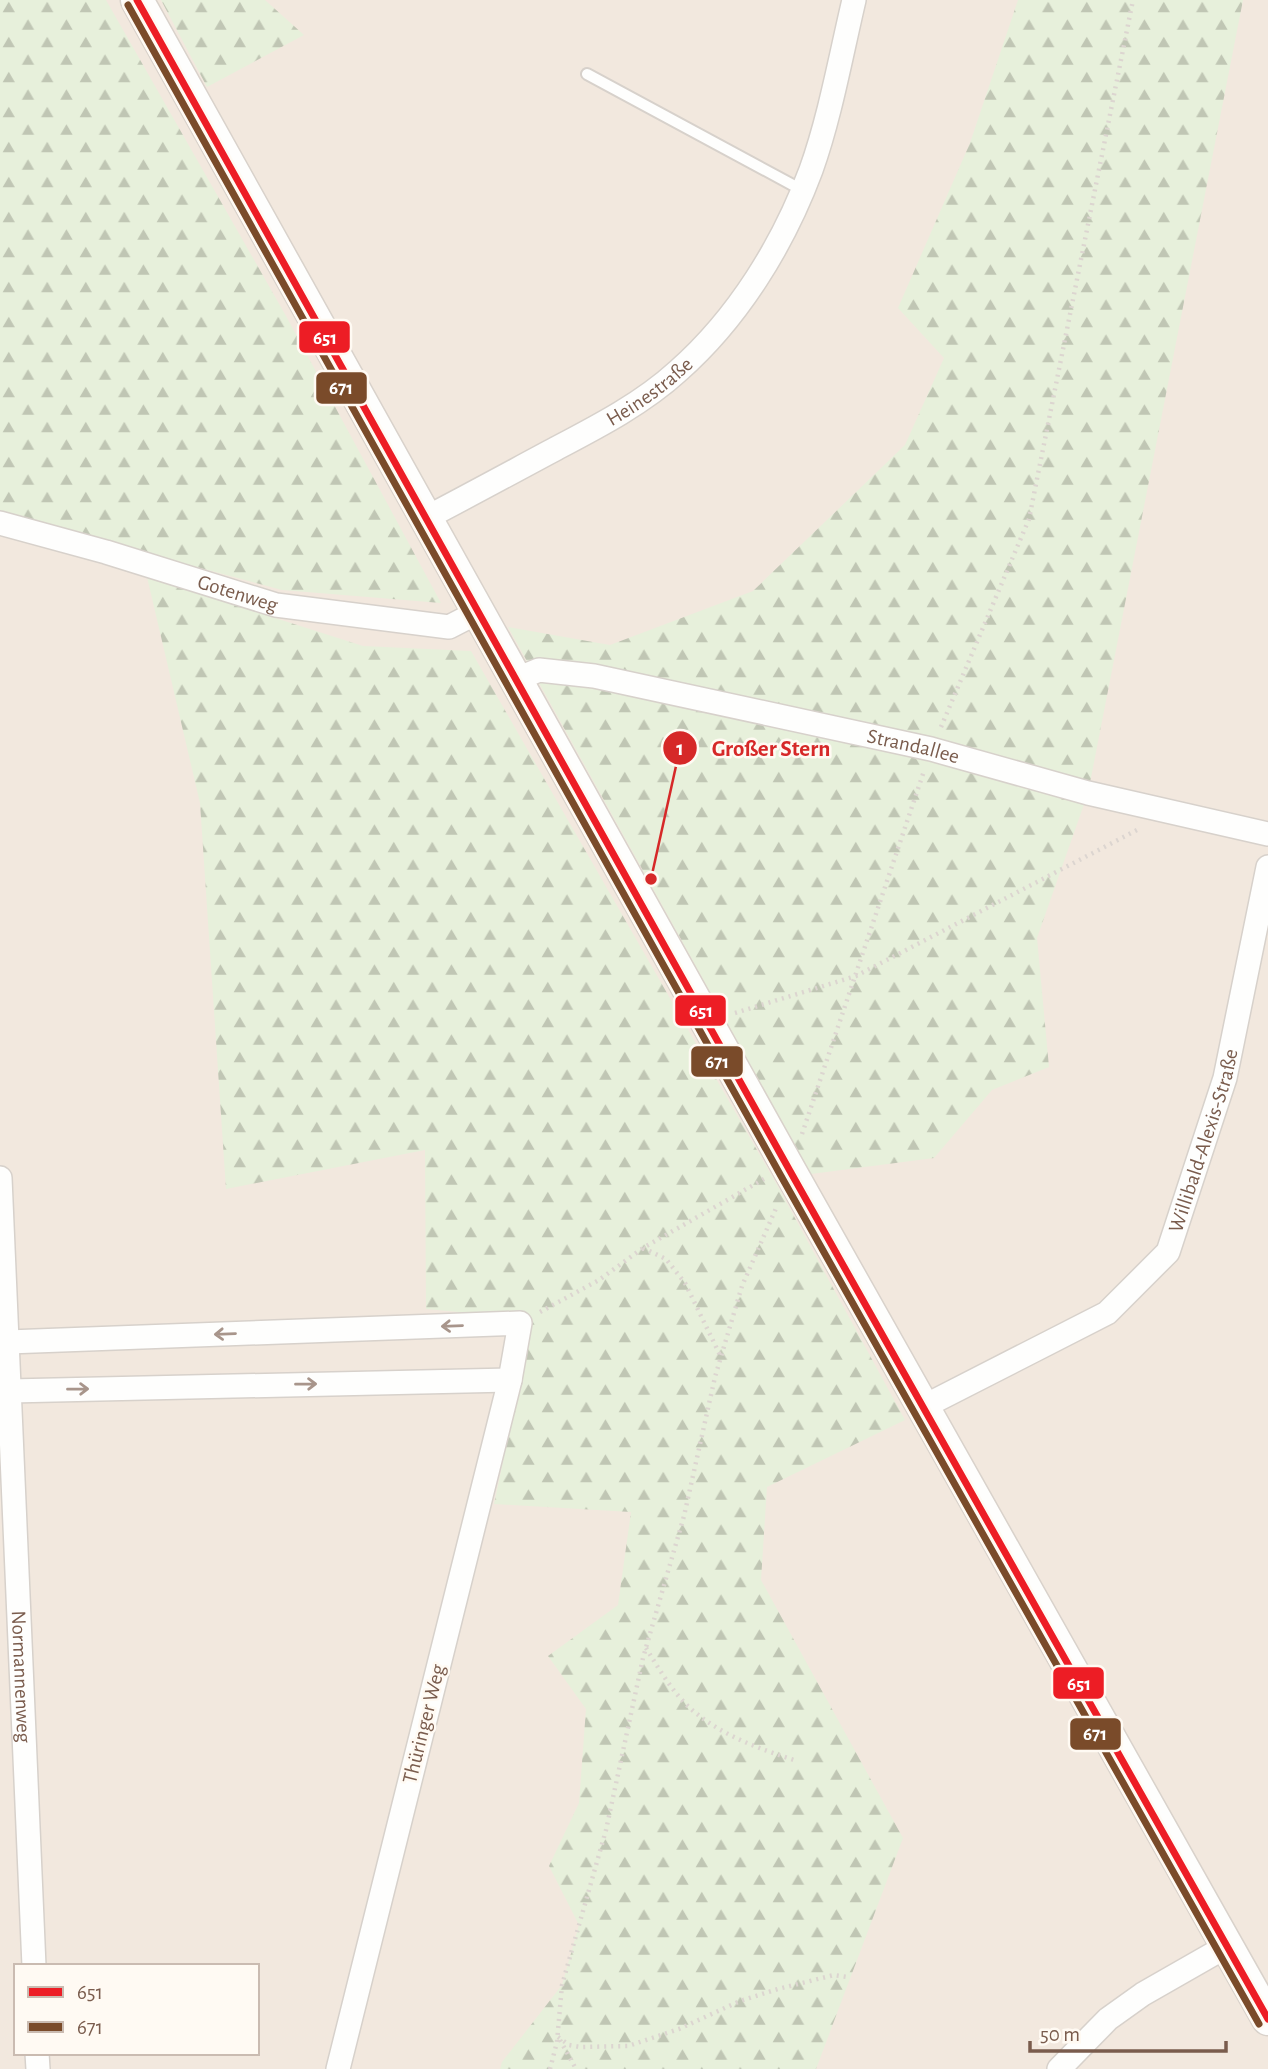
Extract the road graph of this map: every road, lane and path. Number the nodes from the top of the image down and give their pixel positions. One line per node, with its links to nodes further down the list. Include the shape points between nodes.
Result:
1 (136, 0): 6 (street)
2 (854, 0): 5 (street, Heinestraße, via 818,145)
3 (1133, 0): 10 (path, via 1029,519)
4 (587, 74): 5 (lane)
5 (802, 190): 6 (street, Heinestraße, via 743,299 678,372 600,425)
6 (426, 518): 8 (street)
7 (0, 523): 8 (street, Gotenweg, via 276,605 449,627)
8 (480, 611): 9 (street)
9 (517, 679): 10 (street, Strandallee, via 539,670 594,676); 15 (street)
10 (931, 749): 11 (street, Strandallee); 14 (path)
11 (1171, 812): 12 (street, Strandallee); 14 (path)
12 (1268, 834)
13 (1268, 867): 24 (street, Willibald-Alexis-Straße, via 1225,1078 1168,1252 1107,1313)
14 (856, 976): 15 (path); 16 (path)
15 (707, 1021): 16 (street)
16 (790, 1171): 18 (path, via 761,1181); 21 (path, via 742,1286); 24 (street)
17 (0, 1178): 20 (street, Normannenweg)
18 (643, 1248): 19 (path, via 599,1280); 21 (path, via 666,1259 685,1283)
19 (520, 1323): 20 (street, one-way to 20); 22 (street, Thüringer Weg)
20 (8, 1342): 23 (street, Normannenweg)
21 (721, 1356): 25 (path, via 684,1516)
22 (510, 1380): 23 (street, one-way to 22); 32 (street, Thüringer Weg)
23 (10, 1391): 28 (street, Normannenweg)
24 (923, 1407): 27 (street)
25 (646, 1648): 26 (path, via 689,1707 707,1722 748,1745); 31 (path, via 606,1830 562,1985)
26 (797, 1761)
27 (1227, 1946): 30 (street); 35 (street, via 1108,2018)
28 (34, 1964)
29 (847, 1977): 31 (path, via 834,1975 778,1989 628,2046 580,2048)
30 (1268, 2019)
31 (558, 2036): 33 (path); 34 (path)
32 (338, 2069)
33 (550, 2069)
34 (576, 2069)
35 (1059, 2069)

